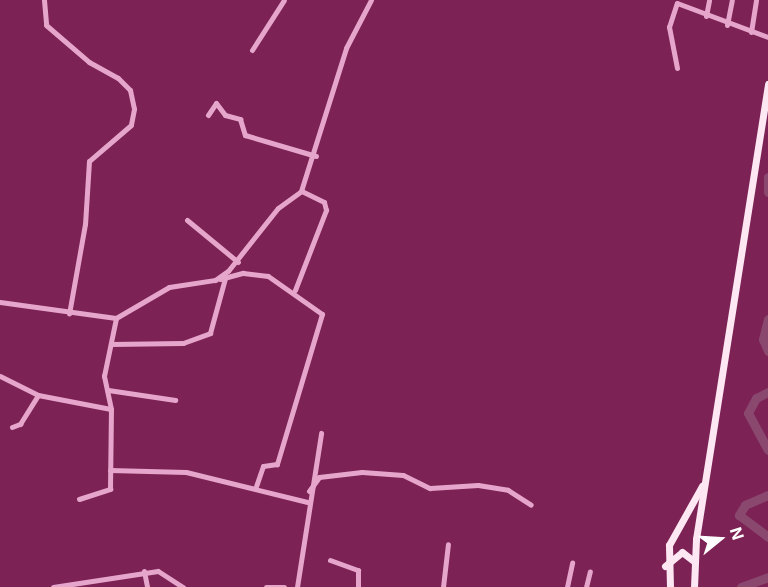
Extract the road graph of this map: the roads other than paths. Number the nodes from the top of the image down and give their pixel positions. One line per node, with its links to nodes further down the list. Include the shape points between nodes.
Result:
1 (44, 0): 24 (street, via 46,25 89,62 118,78 130,90 134,109 131,124 89,161 86,224)
2 (284, 0): 11 (street)
3 (372, 0): 16 (street, via 346,48)
4 (709, 0): 7 (street)
5 (732, 0): 8 (street)
6 (756, 0): 9 (street)
7 (706, 16): 8 (street); 12 (street, via 683,4 674,6 669,27)
8 (727, 25): 9 (street)
9 (751, 32): 10 (street)
10 (768, 37)
11 (252, 50)
12 (677, 68)
13 (768, 84): 14 (main road)
14 (767, 89): 35 (main road)
15 (208, 115): 16 (street, via 216,103 225,115 240,119 245,135)
16 (316, 156): 17 (street)
17 (301, 190): 19 (street, via 278,208); 22 (street, via 324,202 326,210)
18 (187, 220): 19 (street)
19 (238, 262): 21 (street)
20 (225, 278): 21 (street); 22 (street, via 268,276); 26 (street, via 210,333 183,343)
21 (215, 280): 25 (street, via 169,287)
22 (295, 290): 36 (street, via 318,309 321,321 302,391 292,399 277,464 263,466)
23 (0, 302): 24 (street)
24 (69, 314): 25 (street)
25 (116, 318): 26 (street)
26 (111, 344): 28 (street, via 104,376)
27 (0, 376): 29 (street)
28 (108, 390): 30 (street); 31 (street)
29 (38, 395): 31 (street); 32 (street, via 20,424)
30 (175, 400)
31 (111, 409): 34 (street)
32 (12, 427)
33 (321, 433): 37 (street)
34 (110, 470): 36 (street, via 168,469); 38 (street, via 110,489)
35 (707, 476): 44 (main road); 45 (main road, via 669,545)
36 (256, 486): 39 (street)
37 (309, 491): 39 (street); 40 (street, via 319,477 403,475 430,488 478,485 508,490)
38 (79, 499)
39 (307, 502): 55 (street)
40 (531, 505)
41 (448, 544): 49 (street)
42 (330, 560): 56 (street, via 358,570)
43 (572, 563): 58 (street)
44 (695, 564): 45 (main road, via 682,552); 61 (main road)
45 (665, 566): 60 (main road)
46 (144, 571): 48 (street); 51 (street); 52 (street, via 164,572)
47 (590, 571): 59 (street)
48 (77, 585): 50 (street)
49 (443, 586): 57 (street)
50 (53, 587)
51 (147, 587)
52 (183, 587)
53 (266, 587): 54 (street)
54 (284, 587)
55 (297, 587)
56 (358, 587)
57 (450, 587)
58 (567, 587)
59 (586, 587)
60 (670, 587)
61 (694, 587)

